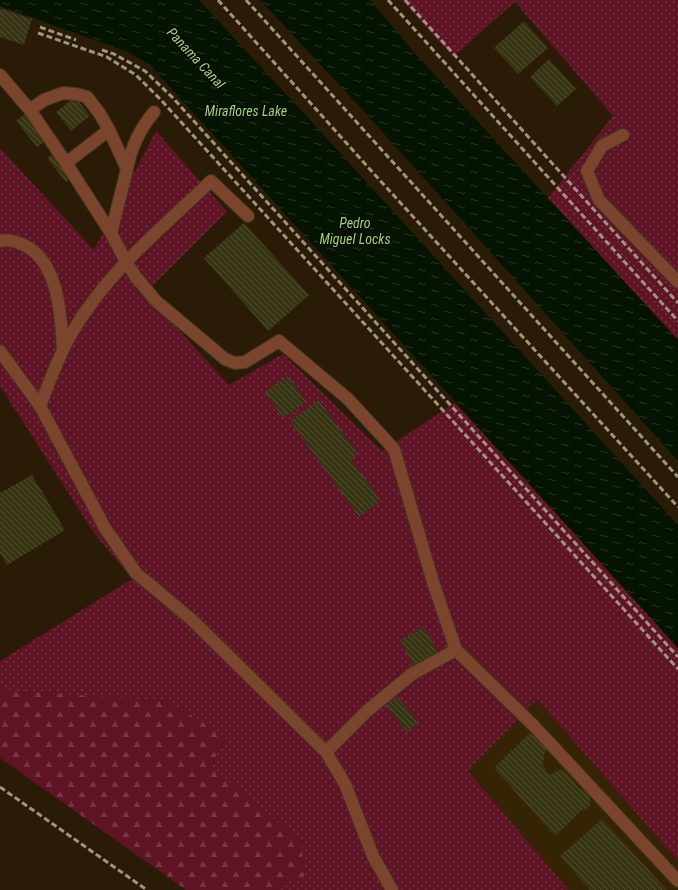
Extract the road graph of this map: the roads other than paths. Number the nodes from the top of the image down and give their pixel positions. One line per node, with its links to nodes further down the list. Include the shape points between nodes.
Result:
1 (0, 74): 2 (lane)
2 (30, 110): 4 (lane, via 44,100 63,93 76,94 87,97); 6 (lane)
3 (154, 112): 7 (lane, via 136,139)
4 (109, 130): 6 (lane); 7 (lane)
5 (623, 135): 12 (lane, via 602,146 587,171 599,200)
6 (66, 163): 9 (lane)
7 (127, 169): 9 (lane)
8 (248, 216): 11 (lane, via 211,181)
9 (111, 233): 11 (lane)
10 (0, 241): 13 (lane, via 19,242 43,259 52,277 60,310)
11 (126, 262): 13 (lane, via 84,314); 16 (lane, via 156,301 225,359 235,363 245,362 280,341 348,399 394,449)
12 (678, 282)
13 (63, 350): 15 (lane)
14 (0, 351): 15 (lane)
15 (40, 406): 17 (lane, via 105,528 136,573 191,619)
16 (456, 650): 17 (lane, via 412,674 367,711); 18 (lane, via 532,725)
17 (326, 752): 19 (lane, via 345,784 373,856)
18 (678, 882)
19 (392, 890)

